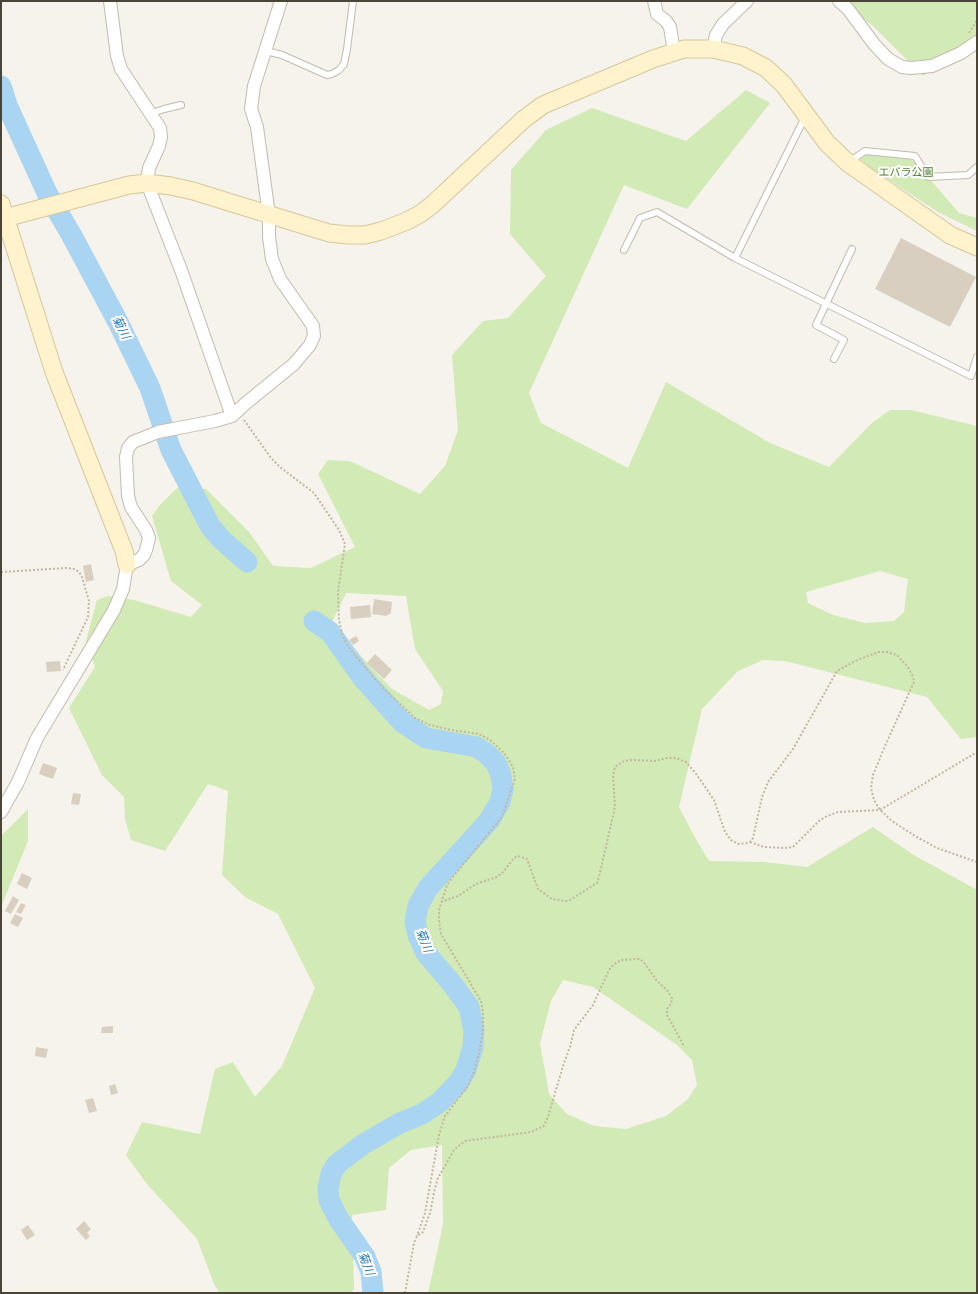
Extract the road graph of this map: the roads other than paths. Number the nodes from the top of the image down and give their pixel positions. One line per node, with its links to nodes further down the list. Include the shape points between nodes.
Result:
1 (110, 1): 12 (street, via 121,69)
2 (281, 1): 9 (street)
3 (353, 1): 9 (lane, via 344,64 339,70 327,75 282,55)
4 (654, 1): 10 (street, via 657,14 670,27)
5 (747, 1): 8 (street, via 716,35)
6 (840, 1): 7 (street, via 888,59 902,67 932,66 961,53)
7 (977, 42)
8 (713, 49): 10 (street, via 684,49); 13 (street, via 743,56 766,68 784,85)
9 (266, 51): 18 (street, via 254,86 251,109 257,126)
10 (674, 52): 18 (street, via 538,108 432,205 394,227 365,235 348,235 329,233)
11 (181, 105): 12 (lane)
12 (152, 113): 16 (street, via 160,128 161,137 149,168)
13 (806, 115): 14 (street, via 827,143); 22 (lane)
14 (848, 163): 15 (lane, via 865,151 915,156 928,177 968,175); 19 (street, via 950,234)
15 (977, 168)
16 (147, 183): 17 (street, via 129,185 32,211); 18 (street, via 193,191); 26 (street)
17 (3, 211): 27 (street, via 54,372 124,551)
18 (269, 215): 26 (street, via 272,259 280,279 313,326 314,336 294,364)
19 (977, 247)
20 (852, 249): 23 (lane)
21 (624, 250): 22 (lane, via 640,218 657,212)
22 (735, 258): 23 (lane)
23 (826, 304): 24 (lane, via 971,376); 25 (lane, via 816,325 844,340)
24 (977, 357)
25 (834, 359)
26 (235, 414): 27 (street, via 215,421 158,432 133,442 128,448 128,496 131,507 149,538 144,555)
27 (127, 566): 28 (street, via 123,590 114,610 37,738 18,782)
28 (1, 812)

